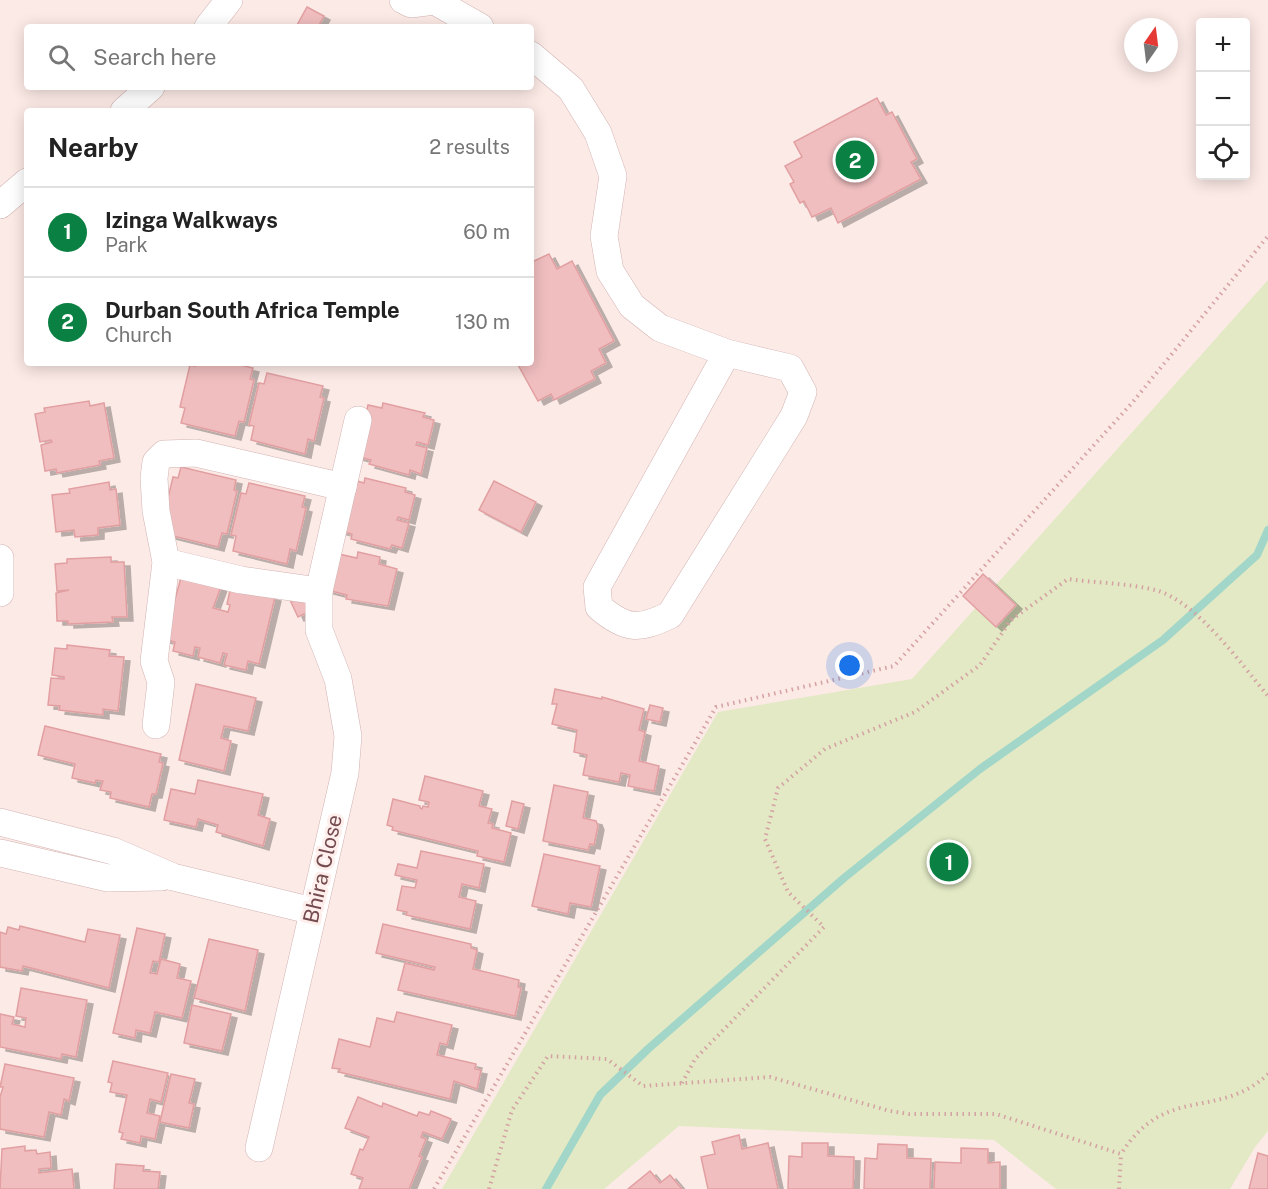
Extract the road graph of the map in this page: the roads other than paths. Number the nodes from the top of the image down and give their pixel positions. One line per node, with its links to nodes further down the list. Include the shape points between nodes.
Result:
1 (229, 0): 4 (street)
2 (403, 0): 3 (street, via 411,4)
3 (434, 1): 5 (street)
4 (210, 24)
5 (475, 24)
6 (534, 58): 13 (street, via 571,89 598,133 613,176 604,236 610,271 632,306 660,328)
7 (148, 90): 8 (street)
8 (127, 108)
9 (24, 181): 10 (street)
10 (0, 184)
11 (24, 184): 12 (street)
12 (0, 205)
13 (727, 353): 13 (street, via 790,368 803,392 794,416 670,615 644,627 615,621 599,607 597,587)
14 (358, 420): 15 (street, Bhira Close)
15 (343, 487): 17 (street, via 196,453 164,454 156,462 154,478); 18 (street, Bhira Close)
16 (0, 558): 19 (street)
17 (166, 562): 18 (street, via 241,580); 20 (street, via 154,661 162,682)
18 (319, 591): 24 (street, Bhira Close, via 319,630 338,679 348,736 345,773)
19 (0, 593)
20 (156, 725)
21 (0, 822): 23 (street, via 113,851)
22 (0, 853): 23 (street, via 108,878)
23 (173, 877): 24 (street)
24 (313, 910): 25 (street, Bhira Close)
25 (259, 1148)

